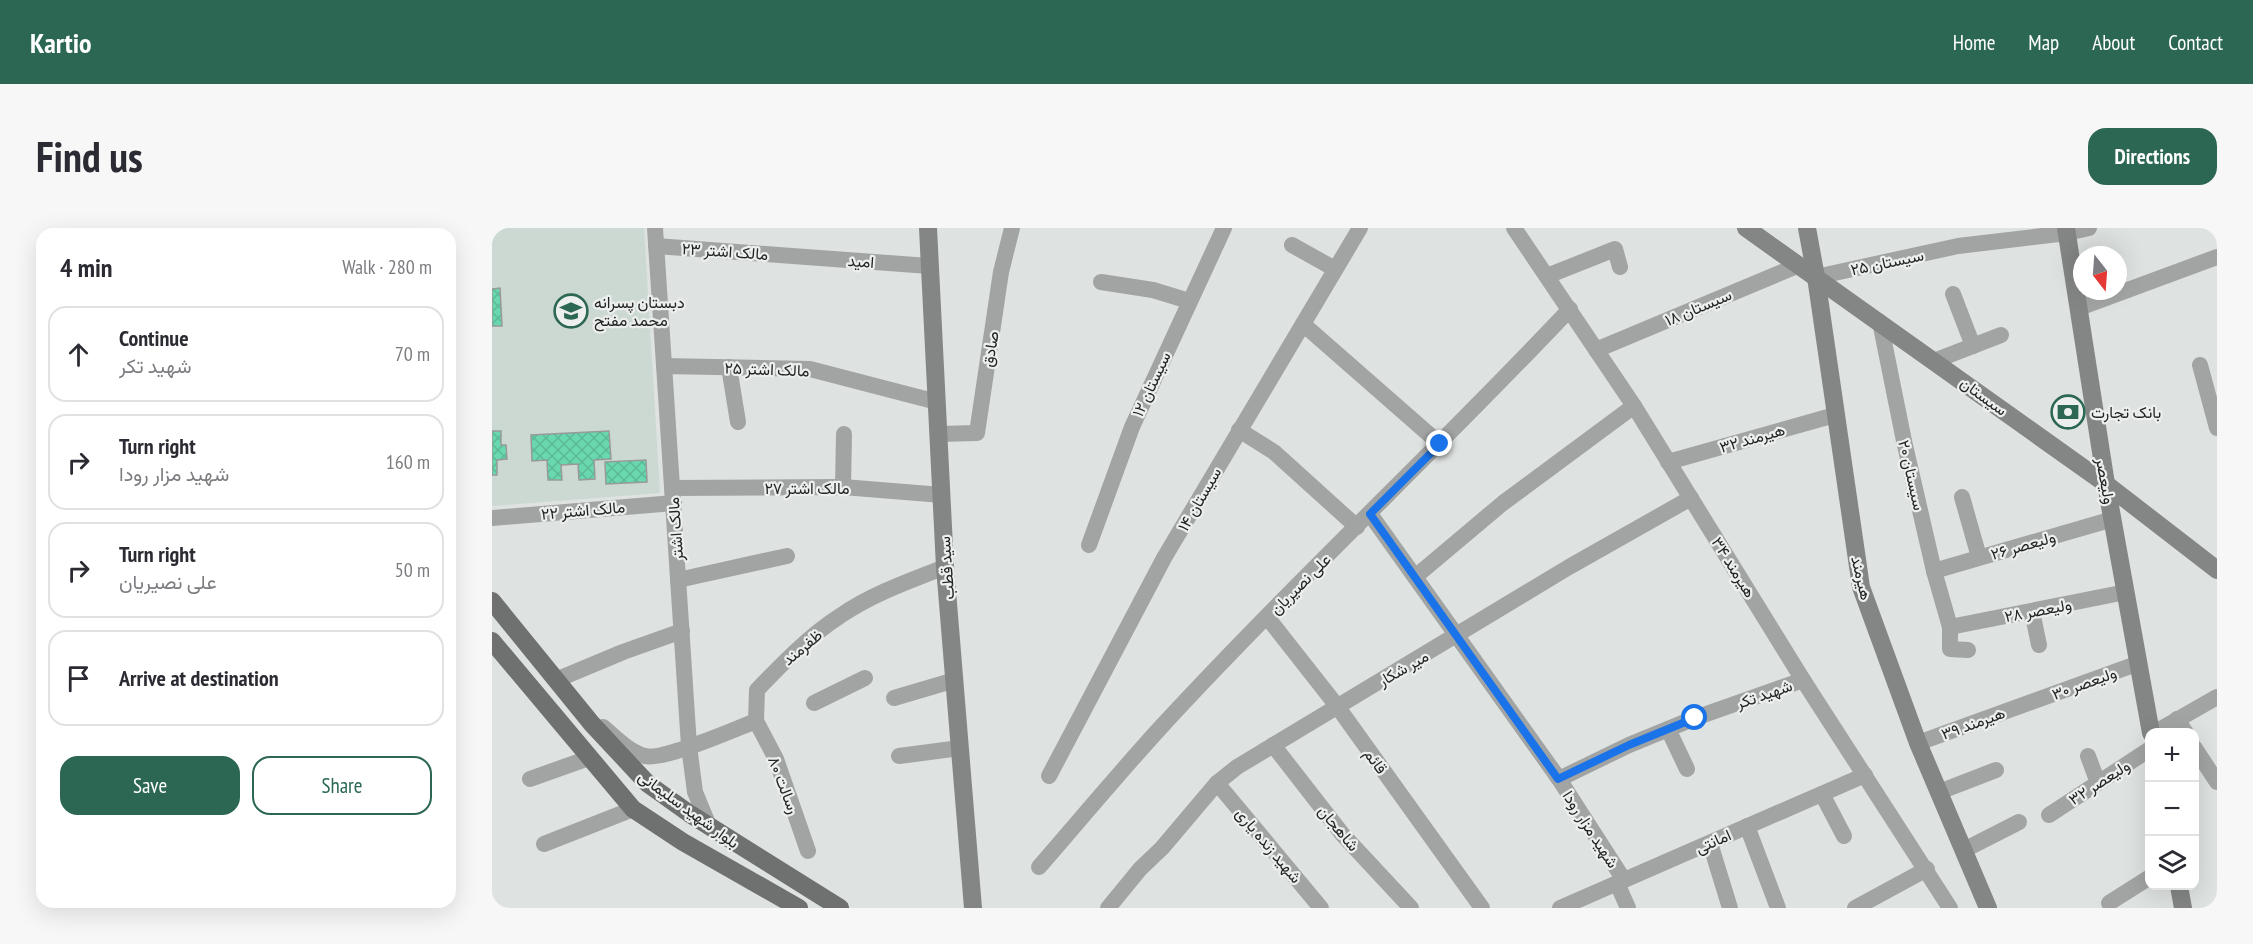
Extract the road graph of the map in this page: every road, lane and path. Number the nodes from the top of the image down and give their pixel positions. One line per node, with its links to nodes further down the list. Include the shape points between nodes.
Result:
1 (655, 228): 12 (street, مالک اشتر)
2 (928, 228): 16 (street, سید قطب)
3 (1012, 228): 42 (street, صادق, via 1001,272 977,433)
4 (1224, 228): 23 (street, سیستان ۱۲)
5 (1360, 228): 18 (street, سیستان ۱۴)
6 (1514, 228): 19 (street, هیرمند ۳۴)
7 (1746, 228): 15 (street, سیستان)
8 (1807, 228): 20 (street, هیرمند)
9 (2089, 228): 10 (street, سیستان ۲۵)
10 (2066, 231): 20 (street, سیستان ۲۵, via 1958,246); 24 (street, ولیعصر)
11 (1292, 245): 18 (street)
12 (656, 246): 13 (street, مالک اشتر ۲۳); 33 (street, مالک اشتر)
13 (793, 256): 16 (street, امید)
14 (2217, 257): 24 (street)
15 (1799, 265): 20 (street, سیستان); 30 (street, سیستان ۱۸)
16 (930, 266): 35 (street, سید قطب)
17 (1620, 267): 19 (street, via 1615,249)
18 (1335, 269): 27 (street, سیستان ۱۴)
19 (1547, 276): 25 (street, هیرمند ۳۴)
20 (1816, 277): 26 (street, سیستان); 37 (street, هیرمند)
21 (1101, 282): 23 (street, via 1153,290)
22 (1953, 294): 29 (street)
23 (1189, 301): 55 (street, سیستان ۱۲, via 1132,427)
24 (2079, 308): 45 (street, ولیعصر)
25 (1570, 309): 30 (street, هیرمند ۳۴); 43 (street, علی نصیریان)
26 (1880, 322): 31 (street, سیستان); 60 (street, سیستان ۲۰)
27 (1303, 324): 40 (street, سیستان ۱۴); 43 (street)
28 (2001, 335): 29 (street)
29 (1973, 346): 31 (street)
30 (1596, 350): 36 (street, هیرمند ۳۴)
31 (1934, 361): 45 (street, سیستان)
32 (2200, 364): 39 (street)
33 (664, 366): 34 (street, مالک اشتر ۲۵); 47 (street, مالک اشتر)
34 (729, 367): 35 (street, مالک اشتر ۲۵, via 810,369); 38 (street)
35 (937, 402): 42 (street, سید قطب)
36 (1634, 406): 44 (street, هیرمند ۳۴); 61 (street, via 1503,502)
37 (1835, 415): 44 (street, هیرمند ۳۲); 88 (street, هیرمند, via 1861,587)
38 (738, 422)
39 (2217, 428)
40 (1239, 430): 54 (street, via 1274,452); 100 (street, سیستان ۱۴, via 1164,558)
41 (844, 434): 46 (street)
42 (938, 434): 48 (street, سید قطب)
43 (1440, 444): 51 (street, علی نصیریان)
44 (1668, 462): 50 (street, هیرمند ۳۴)
45 (2106, 484): 53 (street, ولیعصر); 59 (street, سیستان)
46 (843, 487): 47 (street, مالک اشتر ۲۷); 48 (street, مالک اشتر ۲۷)
47 (673, 495): 52 (street, مالک اشتر ۲۲); 62 (street, مالک اشتر)
48 (942, 495): 58 (street, سید قطب)
49 (1962, 497): 57 (street)
50 (1690, 498): 69 (street, میر شکار); 77 (street, هیرمند ۳۴)
51 (1370, 514): 54 (street, علی نصیریان); 61 (street, شهید مزار رودا)
52 (492, 518)
53 (2113, 519): 57 (street, ولیعصر ۲۶); 63 (street, ولیعصر)
54 (1357, 527): 66 (street, علی نصیریان)
55 (1089, 544)
56 (787, 556): 62 (street)
57 (1979, 557): 60 (street, ولیعصر ۲۶)
58 (945, 567): 76 (street, سید قطب); 84 (street, ظفرمند, via 890,588 839,616 757,690)
59 (2217, 570)
60 (1934, 571): 67 (street, سیستان ۲۰)
61 (1415, 577): 69 (street, شهید مزار رودا)
62 (678, 580): 68 (street, مالک اشتر)
63 (2126, 592): 65 (street, ولیعصر ۲۸); 73 (street, ولیعصر)
64 (492, 602): 75 (main road, بلوار شهید سلیمانی)
65 (2032, 611): 67 (street, ولیعصر ۲۸); 71 (street)
66 (1267, 617): 82 (street, قائم); 118 (street, علی نصیریان, via 1161,728)
67 (1950, 627): 72 (street, سیستان ۲۰, via 1950,649)
68 (682, 631): 75 (street); 90 (street, مالک اشتر)
69 (1457, 636): 82 (street, میر شکار); 102 (street, شهید مزار رودا)
70 (492, 641): 96 (main road, بلوار شهید سلیمانی)
71 (2038, 645)
72 (1968, 650)
73 (2139, 663): 81 (street, ولیعصر ۳۰); 86 (street, ولیعصر)
74 (865, 678): 80 (street)
75 (556, 680): 83 (main road, بلوار شهید سلیمانی)
76 (955, 680): 79 (street); 91 (street, سید قطب)
77 (1803, 680): 87 (street, شهید تکر); 99 (street, هیرمند ۳۴)
78 (2217, 697): 85 (street)
79 (894, 698)
80 (814, 703)
81 (2028, 703): 88 (street, هیرمند ۳۹)
82 (1337, 706): 89 (street, میر شکار); 130 (street, قائم)
83 (579, 709): 90 (street, via 627,747 646,756 669,755); 111 (main road, بلوار شهید سلیمانی, via 648,784)
84 (756, 721): 90 (street); 117 (street, رسالت ۸۰, via 776,759)
85 (2181, 726)
86 (2151, 728)
87 (1668, 729): 97 (street); 102 (street, شهید تکر)
88 (1918, 743): 106 (street, هیرمند)
89 (1273, 745): 104 (street, میر شکار); 129 (street, شاهجان, via 1343,835)
90 (688, 746): 111 (street, مالک اشتر, via 695,792)
91 (960, 748): 94 (street); 126 (street, سید قطب)
92 (2145, 752): 105 (street, ولیعصر ۳۲)
93 (2199, 755): 103 (street)
94 (899, 756)
95 (2088, 756): 105 (street)
96 (589, 758): 101 (street); 108 (main road, بلوار شهید سلیمانی)
97 (1687, 769)
98 (1996, 770): 106 (street)
99 (1866, 775): 107 (street, امانتی); 119 (street, هیرمند ۳۴)
100 (1049, 776)
101 (530, 779)
102 (1558, 779): 121 (street, شهید مزار رودا)
103 (2217, 782)
104 (1217, 783): 127 (street, میر شکار); 128 (street, شهید زنده یاری)
105 (2098, 783): 109 (street, ولیعصر ۳۲)
106 (1939, 792): 116 (street, هیرمند)
107 (1821, 794): 112 (street, امانتی); 113 (street)
108 (633, 809): 115 (street); 124 (main road, بلوار شهید سلیمانی)
109 (2049, 815)
110 (2019, 822): 116 (street)
111 (709, 826): 125 (main road, بلوار شهید سلیمانی)
112 (1748, 826): 114 (street, امانتی); 134 (street)
113 (1844, 836)
114 (1710, 843): 121 (street, امانتی); 133 (street)
115 (544, 844)
116 (1964, 850): 137 (street, هیرمند)
117 (808, 851)
118 (1039, 867)
119 (1927, 869): 135 (street); 136 (street, هیرمند ۳۴)
120 (2145, 880): 123 (street)
121 (1621, 882): 131 (street, امانتی); 132 (street, شهید مزار رودا)
122 (2180, 890): 138 (street)
123 (2109, 903)
124 (799, 908)
125 (840, 908)
126 (973, 908)
127 (1108, 908)
128 (1320, 908)
129 (1411, 908)
130 (1482, 908)
131 (1560, 908)
132 (1628, 908)
133 (1730, 908)
134 (1778, 908)
135 (1855, 908)
136 (1950, 908)
137 (1988, 908)
138 (2183, 908)

